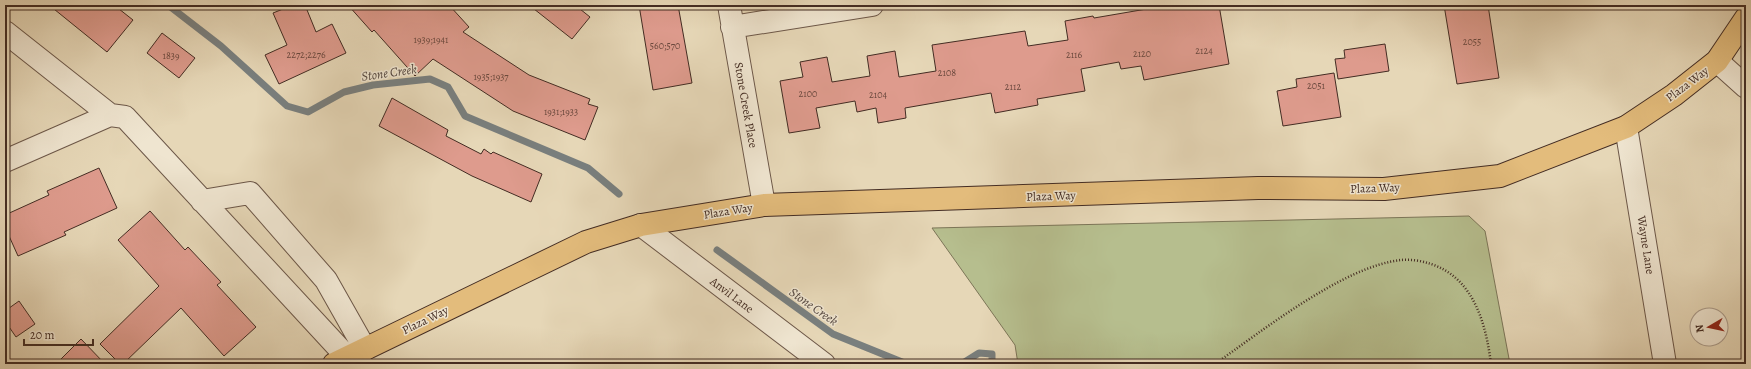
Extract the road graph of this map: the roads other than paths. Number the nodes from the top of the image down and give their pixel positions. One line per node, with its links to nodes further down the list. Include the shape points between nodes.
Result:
1 (729, 5): 5 (street, Stone Creek Place)
2 (872, 5): 5 (street)
3 (1744, 5): 4 (street)
4 (1746, 18): 7 (main road, Plaza Way)
5 (732, 26): 13 (street, Stone Creek Place)
6 (5, 32): 9 (street)
7 (1717, 61): 8 (street); 10 (main road, Plaza Way, via 1674,95)
8 (1746, 87)
9 (110, 115): 11 (street); 12 (street, via 125,117)
10 (1626, 127): 13 (main road, Plaza Way, via 1500,176 1384,189 1258,188); 17 (street, Wayne Lane)
11 (5, 161)
12 (202, 201): 15 (street); 15 (street, via 250,193 326,280)
13 (764, 205): 14 (main road, Plaza Way)
14 (641, 225): 15 (main road, Plaza Way, via 586,242); 16 (street, Anvil Lane)
15 (349, 357)
16 (824, 364)
17 (1665, 364)

